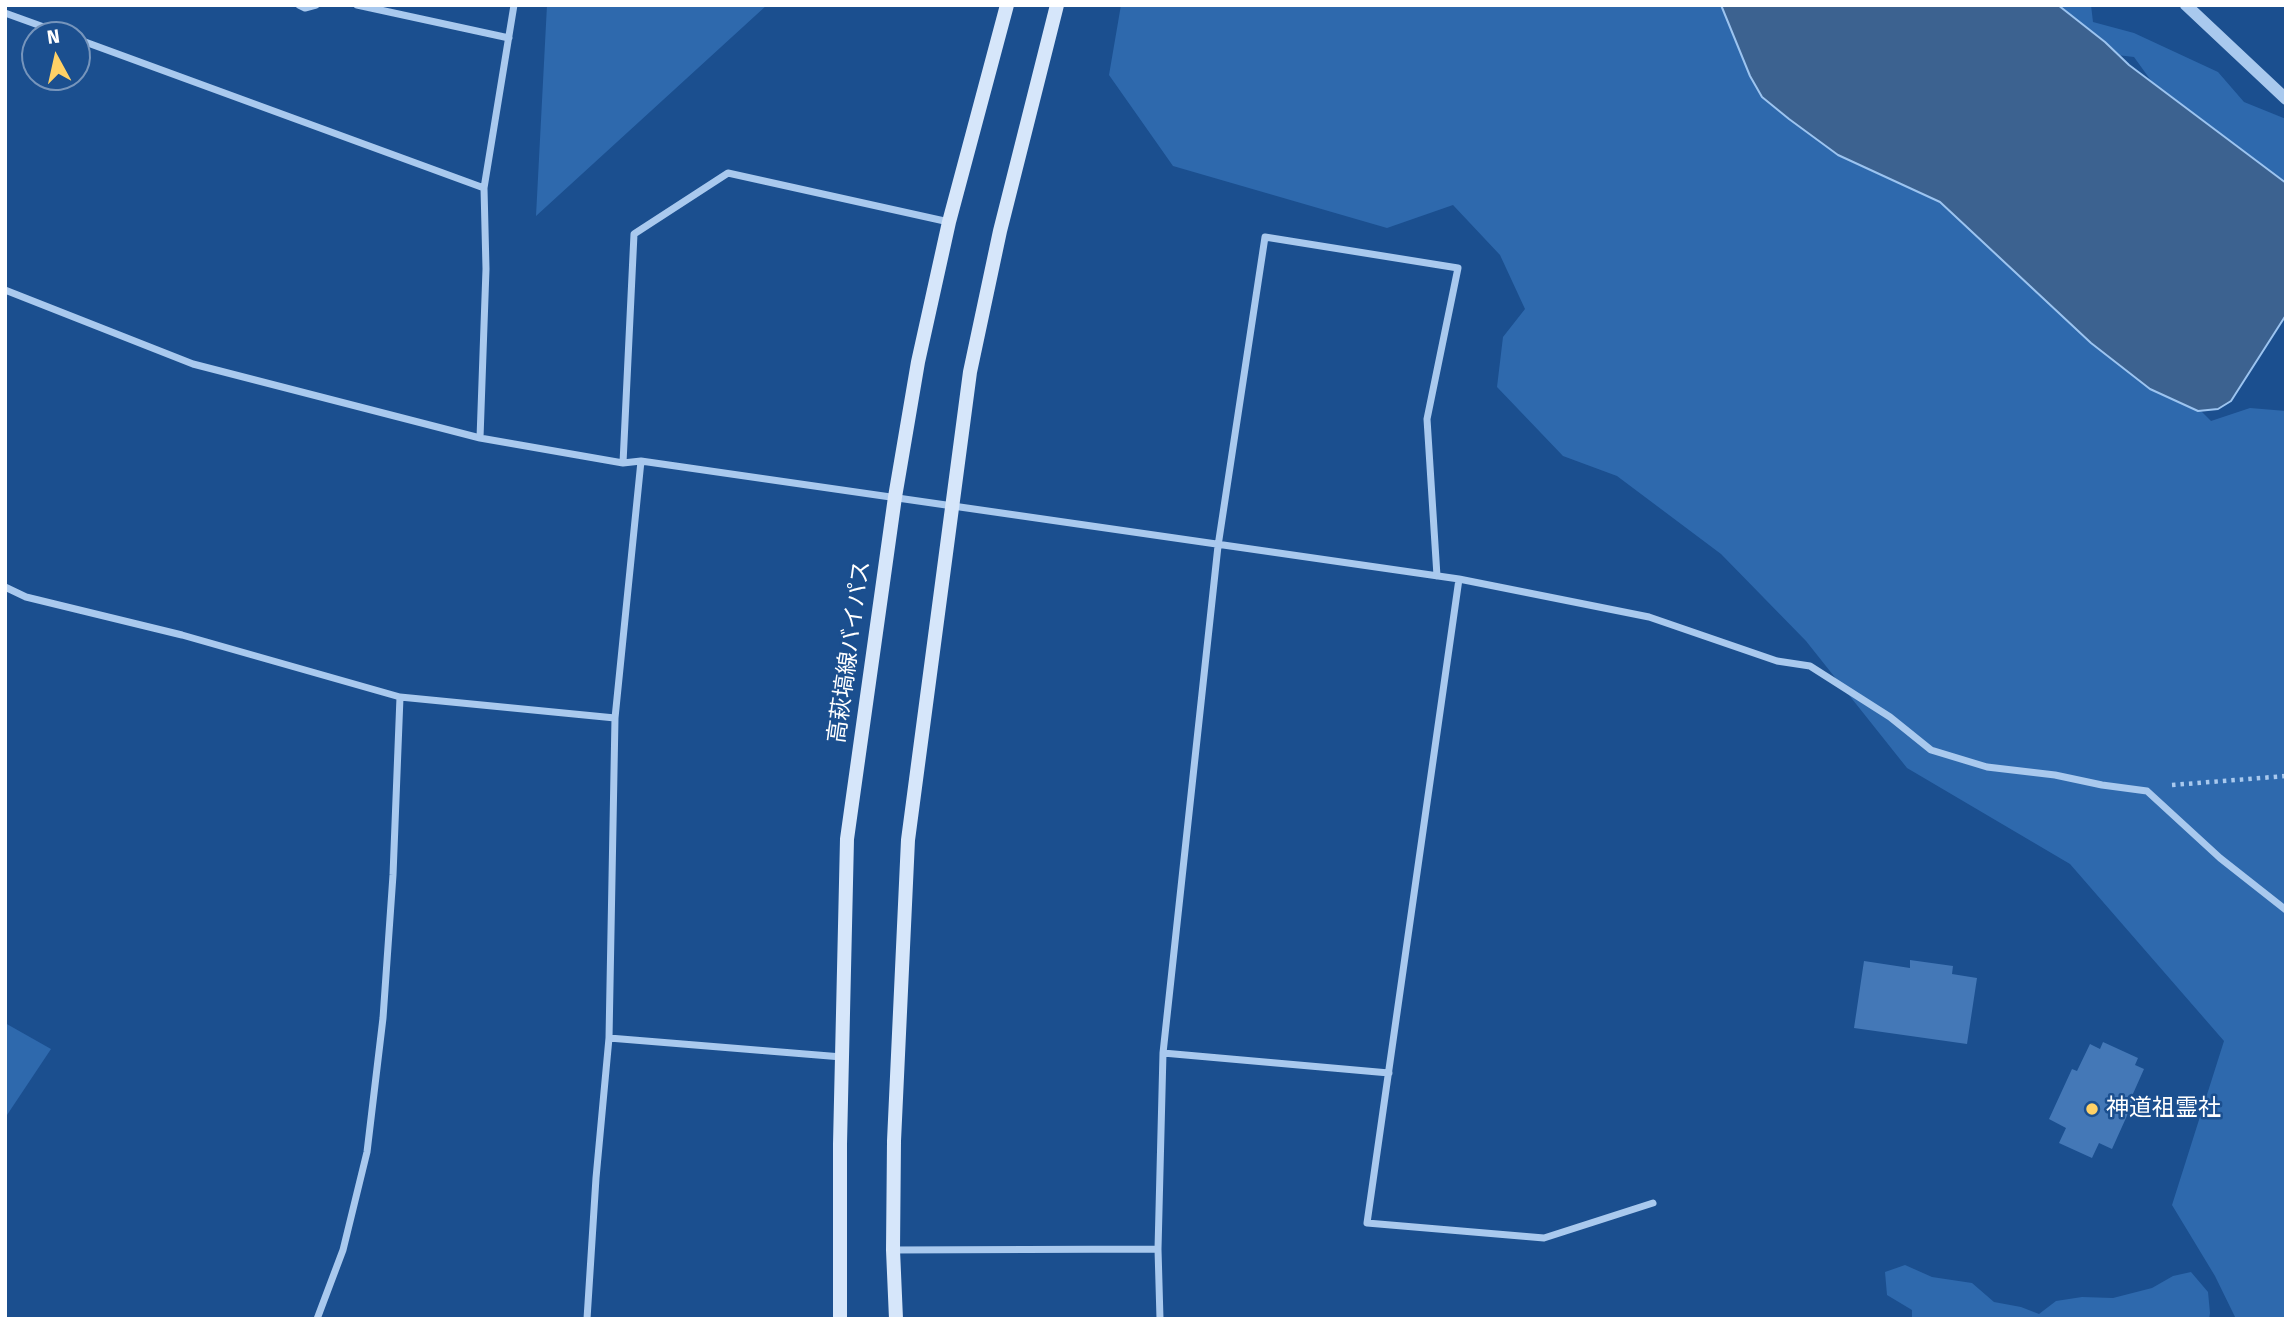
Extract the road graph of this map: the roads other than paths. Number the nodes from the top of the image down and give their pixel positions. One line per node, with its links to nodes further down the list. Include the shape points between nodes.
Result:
1 (299, 5): 2 (street)
2 (316, 5)
3 (357, 5): 10 (street)
4 (514, 5): 10 (street)
5 (1007, 5): 14 (main road, 高萩塙線バイパス)
6 (1057, 5): 20 (main road, via 973,359)
7 (2186, 5): 12 (street)
8 (5, 13): 9 (street)
9 (27, 21)
10 (509, 38): 13 (street)
11 (91, 44): 13 (street)
12 (2286, 99)
13 (484, 188): 16 (street)
14 (949, 222): 18 (street, via 728,173 634,234); 19 (main road, 高萩塙線バイパス)
15 (5, 290): 16 (street, via 194,364)
16 (480, 438): 18 (street)
17 (641, 461): 18 (street); 19 (street); 26 (street)
18 (623, 463)
19 (895, 497): 20 (street); 30 (main road, 高萩塙線バイパス, via 847,839)
20 (953, 506): 21 (street); 34 (main road, via 908,840)
21 (1218, 546): 22 (street); 22 (street, via 1265,237 1458,268 1427,419); 29 (street)
22 (1437, 576): 23 (street)
23 (1459, 579): 27 (street, via 1649,617 1777,661 1810,666 1890,717 1931,750 1987,767 2147,791); 31 (street)
24 (5, 586): 25 (street, via 26,597 182,635)
25 (400, 697): 26 (street); 35 (street, via 393,888 367,1152 343,1250)
26 (615, 718): 28 (street)
27 (2286, 910)
28 (609, 1038): 30 (street); 36 (street)
29 (1163, 1053): 31 (street); 33 (street)
30 (842, 1057): 37 (main road, 高萩塙線バイパス)
31 (1389, 1073): 32 (street, via 1367,1223 1544,1238)
32 (1653, 1203)
33 (1158, 1249): 34 (street); 39 (street)
34 (893, 1250): 38 (main road)
35 (317, 1319)
36 (587, 1319)
37 (840, 1319)
38 (896, 1319)
39 (1160, 1319)

